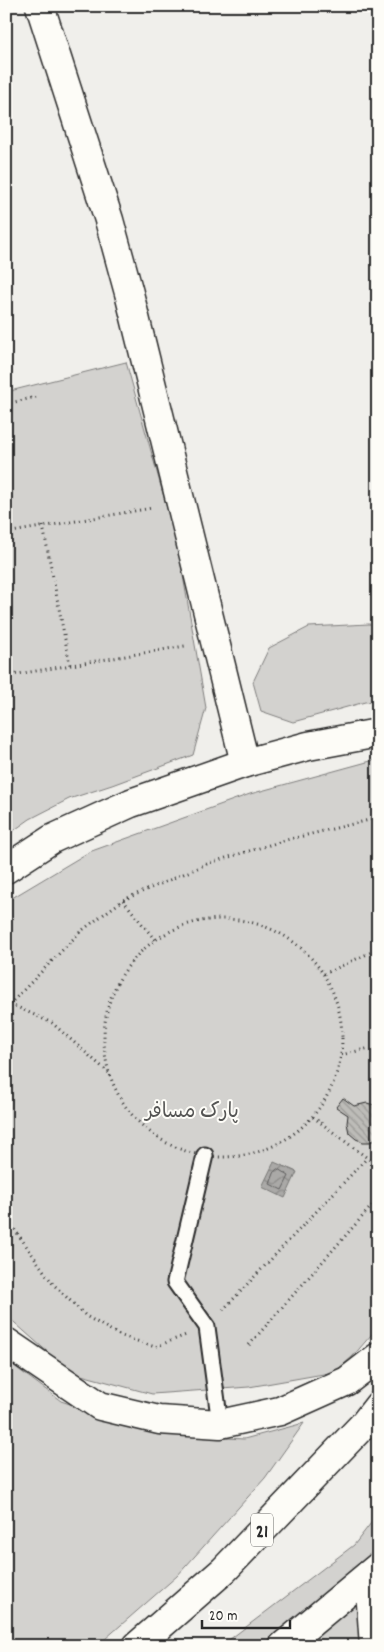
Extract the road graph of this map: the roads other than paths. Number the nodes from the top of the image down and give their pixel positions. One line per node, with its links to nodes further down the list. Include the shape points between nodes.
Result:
1 (40, 6): 3 (main road, via 109,220 129,293)
2 (378, 733): 3 (main road, via 308,746)
3 (245, 763): 4 (main road, via 131,804 52,839)
4 (6, 869)
5 (206, 1155): 9 (lane, via 175,1282 207,1327)
6 (6, 1342): 9 (main road, via 100,1406 159,1420)
7 (378, 1357): 9 (main road, via 346,1381 280,1411)
8 (378, 1406): 11 (main road, 21, via 224,1570)
9 (220, 1424)
10 (374, 1571): 12 (main road); 13 (main road)
11 (137, 1646)
12 (283, 1646)
13 (374, 1646)

